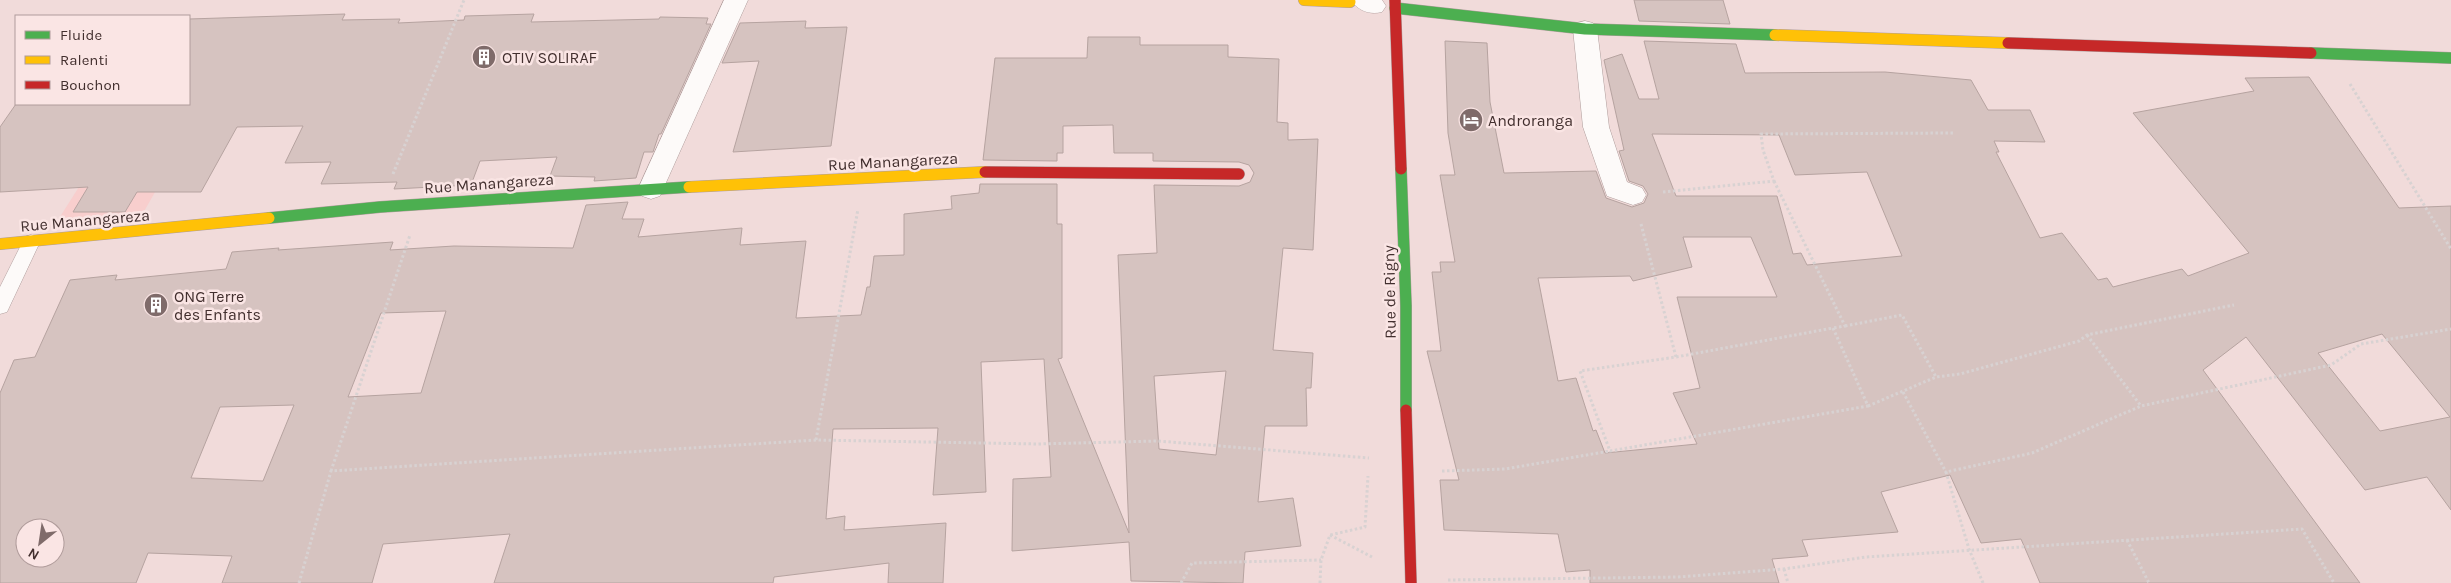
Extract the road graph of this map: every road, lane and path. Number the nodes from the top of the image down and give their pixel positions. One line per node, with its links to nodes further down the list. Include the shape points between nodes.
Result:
1 (464, 0): 15 (path)
2 (736, 0): 12 (street)
3 (1304, 0): 4 (street)
4 (1376, 3): 5 (street); 33 (street, Rue de Rigny, via 1406,306)
5 (1585, 29): 6 (street); 13 (street, via 1596,127 1616,189)
6 (2332, 54): 7 (street); 18 (path)
7 (2451, 58)
8 (1953, 133): 11 (path, via 1761,134)
9 (1238, 174): 10 (street, Rue Manangareza, via 980,172)
10 (864, 179): 12 (street, Rue Manangareza); 30 (path)
11 (1774, 181): 13 (path); 21 (path)
12 (651, 189): 14 (street, Rue Manangareza)
13 (1633, 195): 25 (path)
14 (420, 204): 15 (street, Rue Manangareza); 34 (path)
15 (380, 207): 16 (street, Rue Manangareza)
16 (31, 242): 17 (street, Rue Manangareza); 20 (lane)
17 (0, 244)
18 (2451, 249)
19 (2234, 305): 24 (path)
20 (0, 306)
21 (1845, 326): 22 (path); 26 (path, via 1902,315)
22 (1833, 328): 25 (path); 28 (path)
23 (2451, 328): 29 (path, via 2361,344 2331,365)
24 (2087, 335): 26 (path, via 2079,341); 29 (path)
25 (1676, 357): 31 (path, via 1580,371)
26 (1936, 377): 27 (path)
27 (1903, 392): 28 (path); 35 (path)
28 (1868, 406): 31 (path)
29 (2141, 406): 35 (path, via 2032,453)
30 (816, 440): 32 (path, via 1038,444 1158,441); 34 (path)
31 (1610, 451): 33 (path, via 1505,469 1451,472)
32 (1369, 458)
33 (1406, 467): 42 (street, Rue de Rigny)
34 (331, 471): 40 (path)
35 (1946, 472): 37 (path)
36 (2127, 540): 37 (path); 45 (path); 46 (path, via 2302,529)
37 (1969, 549): 39 (path, via 1866,557); 44 (path)
38 (1321, 560): 41 (path, via 1192,563)
39 (1784, 569): 42 (path, via 1678,577 1490,578); 43 (path)
40 (299, 583)
41 (1182, 583)
42 (1411, 583)
43 (1788, 583)
44 (1983, 583)
45 (2149, 583)
46 (2334, 583)

